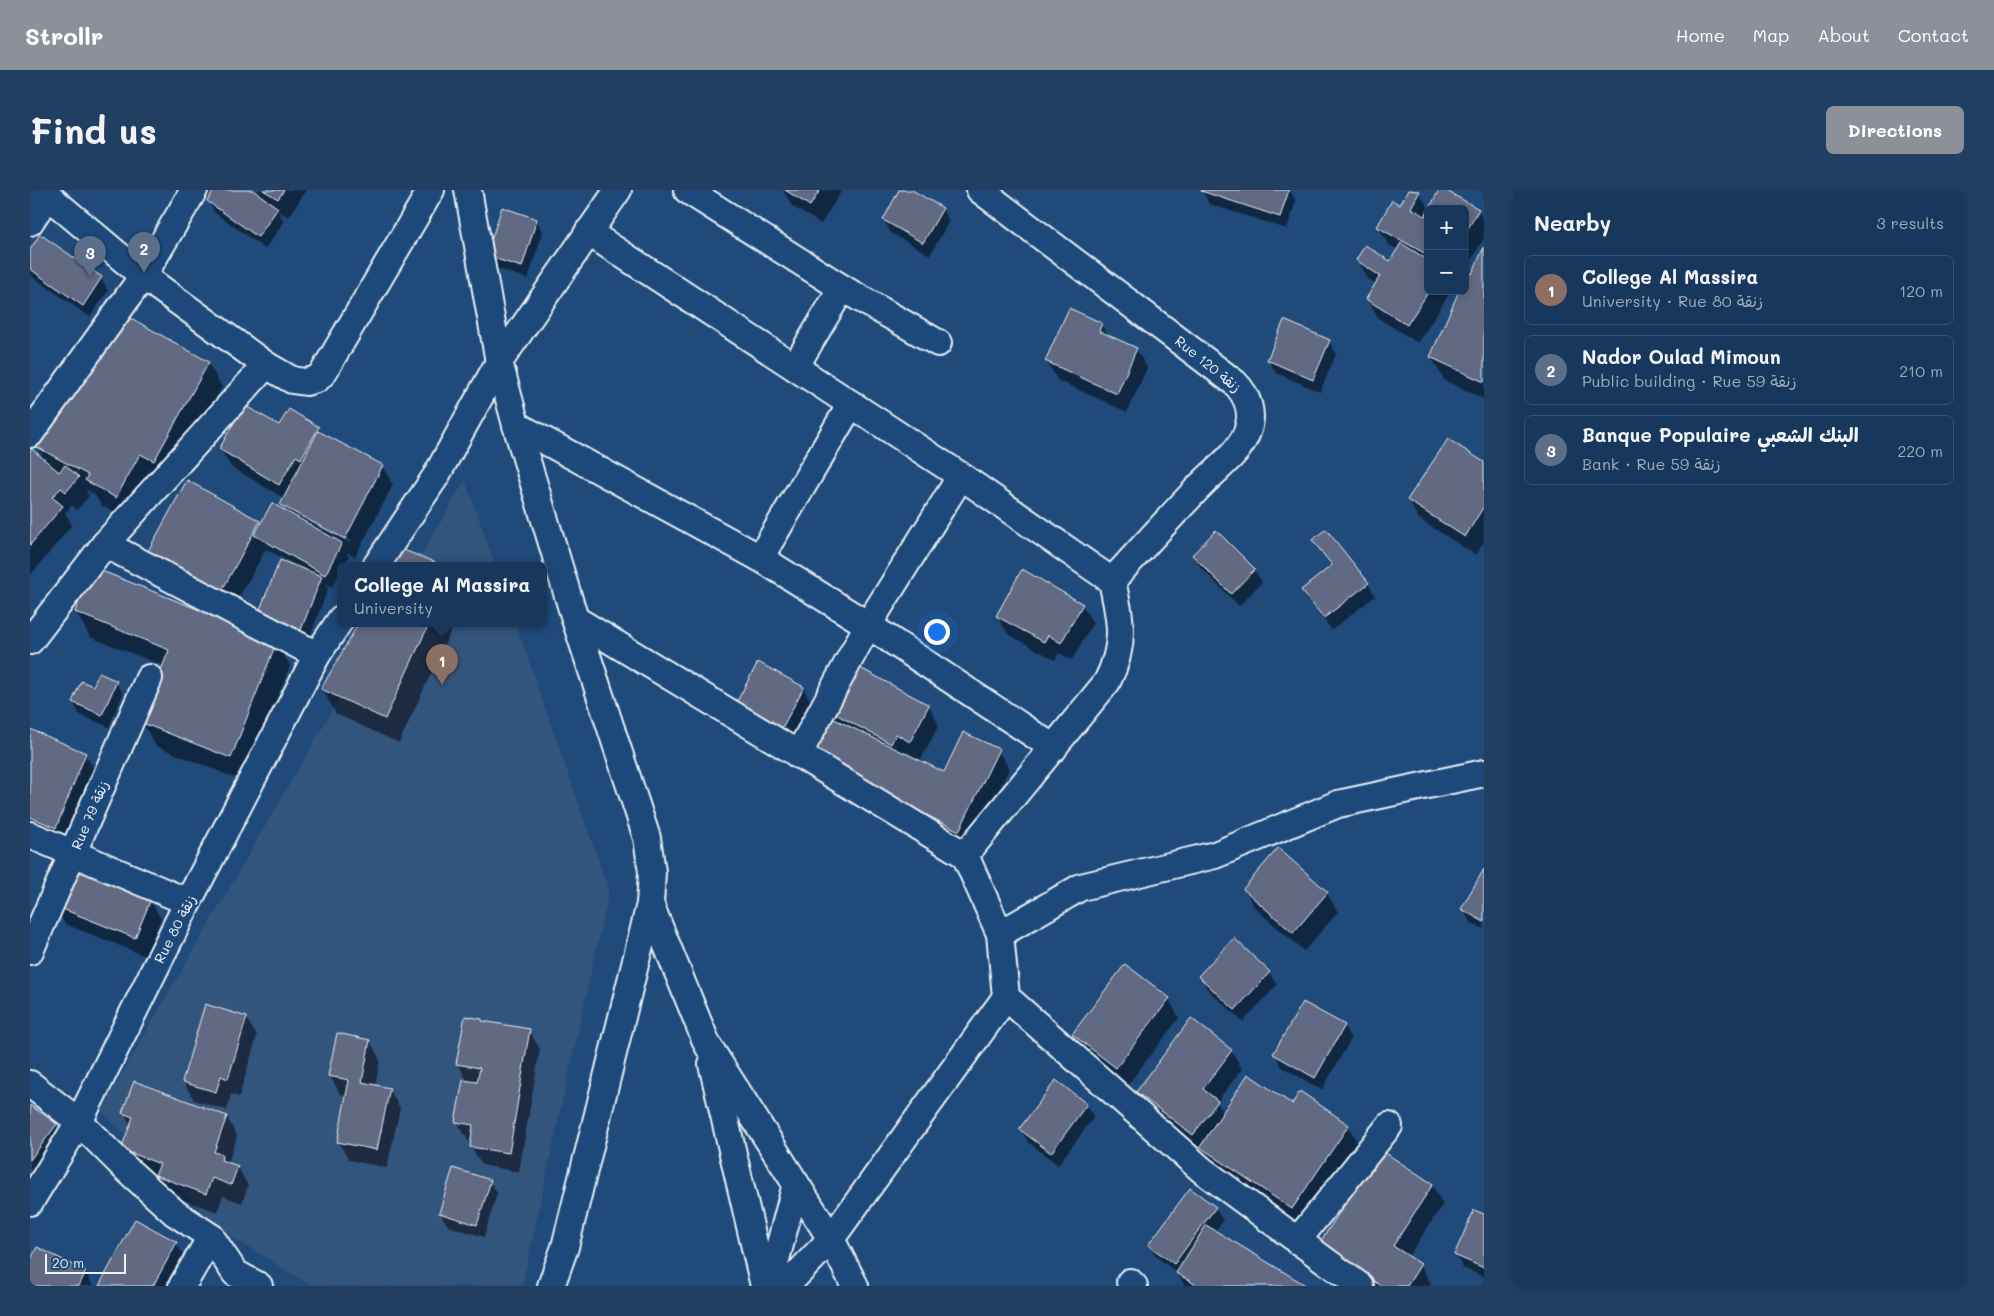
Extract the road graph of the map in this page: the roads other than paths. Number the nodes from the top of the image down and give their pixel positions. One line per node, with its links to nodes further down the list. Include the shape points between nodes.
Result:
1 (194, 190): 10 (street)
2 (431, 190): 14 (street, via 324,373 317,380 306,382 292,380)
3 (468, 190): 13 (street)
4 (618, 190): 9 (street)
5 (687, 190): 11 (street)
6 (980, 190): 23 (street, Rue 120 زنقة, via 1235,383 1248,401 1250,418 1242,441)
7 (44, 193): 8 (street); 10 (street)
8 (30, 222)
9 (588, 232): 13 (street); 15 (street)
10 (143, 276): 14 (street); 18 (street)
11 (842, 288): 12 (street); 15 (street)
12 (938, 343)
13 (499, 362): 17 (street); 22 (street, via 436,476)
14 (266, 366): 20 (street)
15 (795, 367): 16 (street)
16 (851, 404): 19 (street); 21 (street)
17 (516, 425): 21 (street); 24 (street)
18 (30, 434)
19 (961, 476): 23 (street); 26 (street)
20 (105, 544): 27 (street); 28 (street)
21 (760, 558): 26 (street)
22 (379, 562)
23 (1112, 581): 30 (street, via 1120,618 1116,664 1107,682)
24 (576, 619): 31 (street); 37 (street, via 647,838 652,872)
25 (337, 625): 28 (street, Rue 80 زنقة)
26 (868, 625): 30 (street); 31 (street)
27 (30, 641)
28 (317, 655): 36 (street, Rue 80 زنقة)
29 (149, 678): 34 (street, Rue 79 زنقة)
30 (1054, 748): 35 (street)
31 (798, 755): 35 (street)
32 (1484, 773): 38 (street, via 1338,804 1214,855 1081,887)
33 (30, 835): 34 (street)
34 (74, 853): 36 (street); 39 (street, Rue 79 زنقة)
35 (965, 855): 38 (street)
36 (188, 902): 43 (street, Rue 80 زنقة)
37 (650, 904): 41 (street); 52 (street, via 567,1238)
38 (1000, 934): 40 (street)
39 (30, 951)
40 (1006, 997): 48 (street); 49 (street, via 1202,1170)
41 (707, 1044): 45 (street); 53 (street)
42 (30, 1084): 43 (street)
43 (79, 1122): 46 (street, Rue 80 زنقة); 47 (street, via 175,1213)
44 (1388, 1126): 49 (street)
45 (796, 1184): 48 (street); 54 (street)
46 (30, 1202)
47 (211, 1237): 50 (street); 51 (street, via 235,1273)
48 (831, 1239): 55 (street); 56 (street)
49 (1297, 1241): 57 (street)
50 (182, 1286)
51 (259, 1286)
52 (551, 1286)
53 (764, 1286)
54 (769, 1286)
55 (786, 1286)
56 (855, 1286)
57 (1360, 1286)

